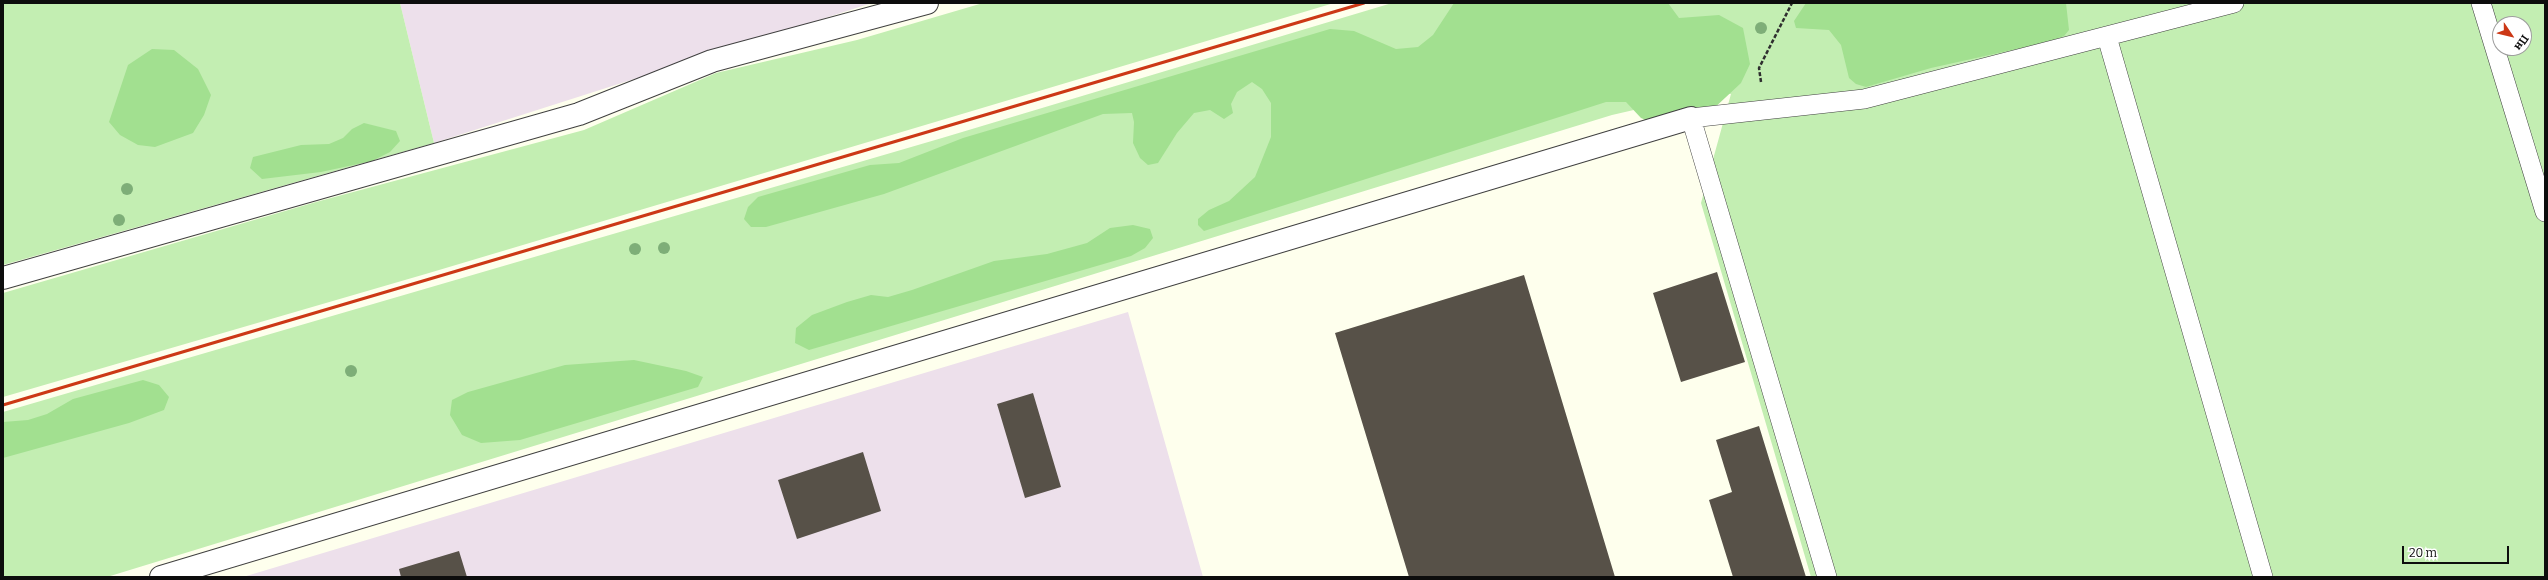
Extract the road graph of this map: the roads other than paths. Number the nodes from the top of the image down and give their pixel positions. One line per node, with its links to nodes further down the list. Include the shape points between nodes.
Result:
1 (927, 3): 7 (street, via 712,62 580,114)
2 (2234, 3): 4 (lane)
3 (2481, 3): 6 (lane)
4 (2107, 37): 5 (lane, via 1864,99); 10 (lane)
5 (1691, 118): 8 (street); 9 (lane)
6 (2545, 212)
7 (3, 278)
8 (161, 577)
9 (1827, 577)
10 (2263, 577)

